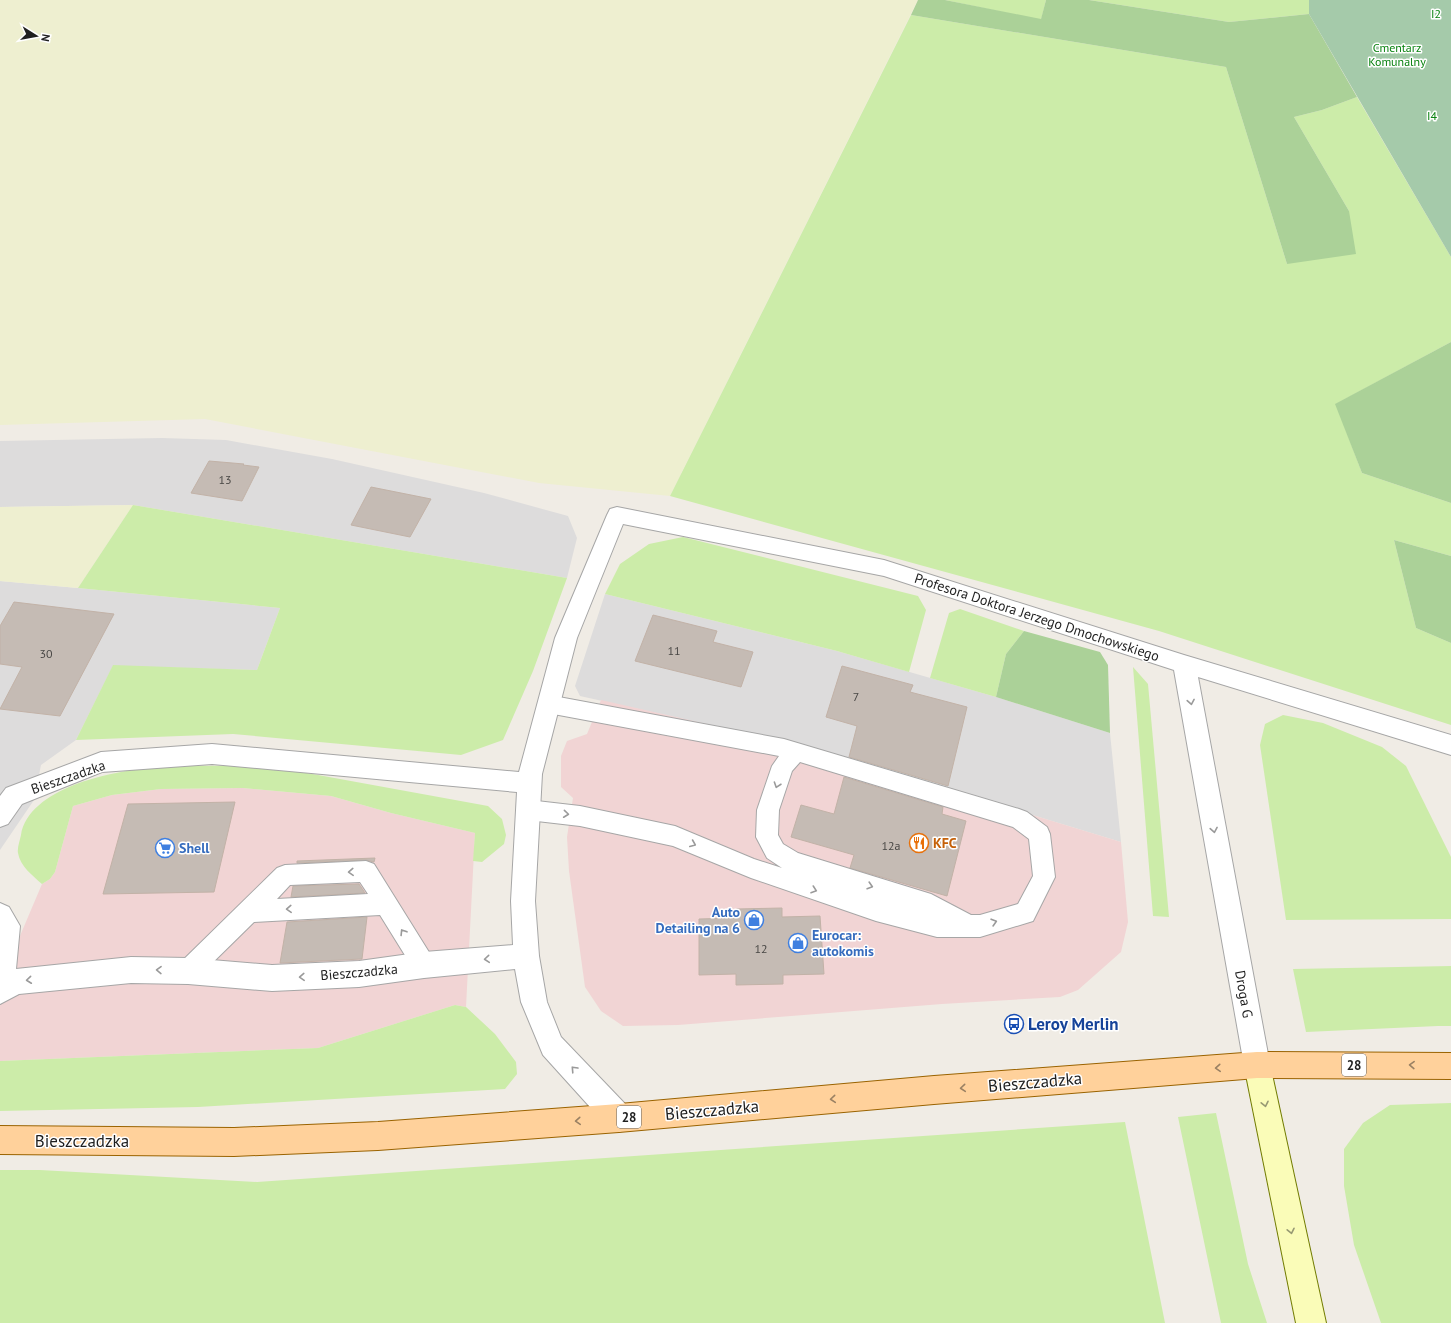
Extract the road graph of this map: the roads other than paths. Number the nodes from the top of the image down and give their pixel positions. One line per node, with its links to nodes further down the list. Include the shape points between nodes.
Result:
1 (1184, 664): 2 (street, Profesora Doktora Jerzego Dmochowskiego, via 884,568 617,515 566,638); 3 (street, Profesora Doktora Jerzego Dmochowskiego); 17 (street, Droga G, one-way to 17)
2 (548, 704): 4 (lane); 5 (street)
3 (1449, 748)
4 (796, 752): 12 (lane, one-way to 12, via 783,766 768,810 767,837 775,851 792,862 931,905); 12 (lane, one-way to 4, via 980,926 1025,913 1044,877 1039,834 1019,819)
5 (529, 783): 6 (street, Bieszczadzka, via 212,754 101,762); 7 (street)
6 (7, 792): 8 (street, Bieszczadzka)
7 (528, 810): 12 (lane, one-way to 12, via 580,816 675,836 752,868 876,910 936,926); 13 (street, via 523,901)
8 (0, 816)
9 (386, 904): 10 (lane, one-way to 10); 10 (lane, one-way to 10, via 366,871 285,875); 14 (lane, one-way to 9)
10 (248, 911): 15 (lane)
11 (0, 915): 16 (street, via 7,926)
12 (970, 926)
13 (526, 956): 14 (street, Bieszczadzka, one-way to 14); 19 (street, one-way to 13, via 552,1046 534,1002)
14 (424, 965): 15 (street, Bieszczadzka, one-way to 15, via 359,974 272,978)
15 (188, 971): 16 (street, Bieszczadzka, one-way to 16, via 131,970 16,982)
16 (0, 991)
17 (1257, 1065): 18 (main road, Bieszczadzka / 28, one-way to 17); 19 (main road, Bieszczadzka / 28, one-way to 19); 21 (street, Droga G, one-way to 21)
18 (1451, 1066)
19 (619, 1118): 20 (main road, Bieszczadzka / 28, one-way to 20, via 378,1136 234,1142)
20 (0, 1140)
21 (1311, 1323)

